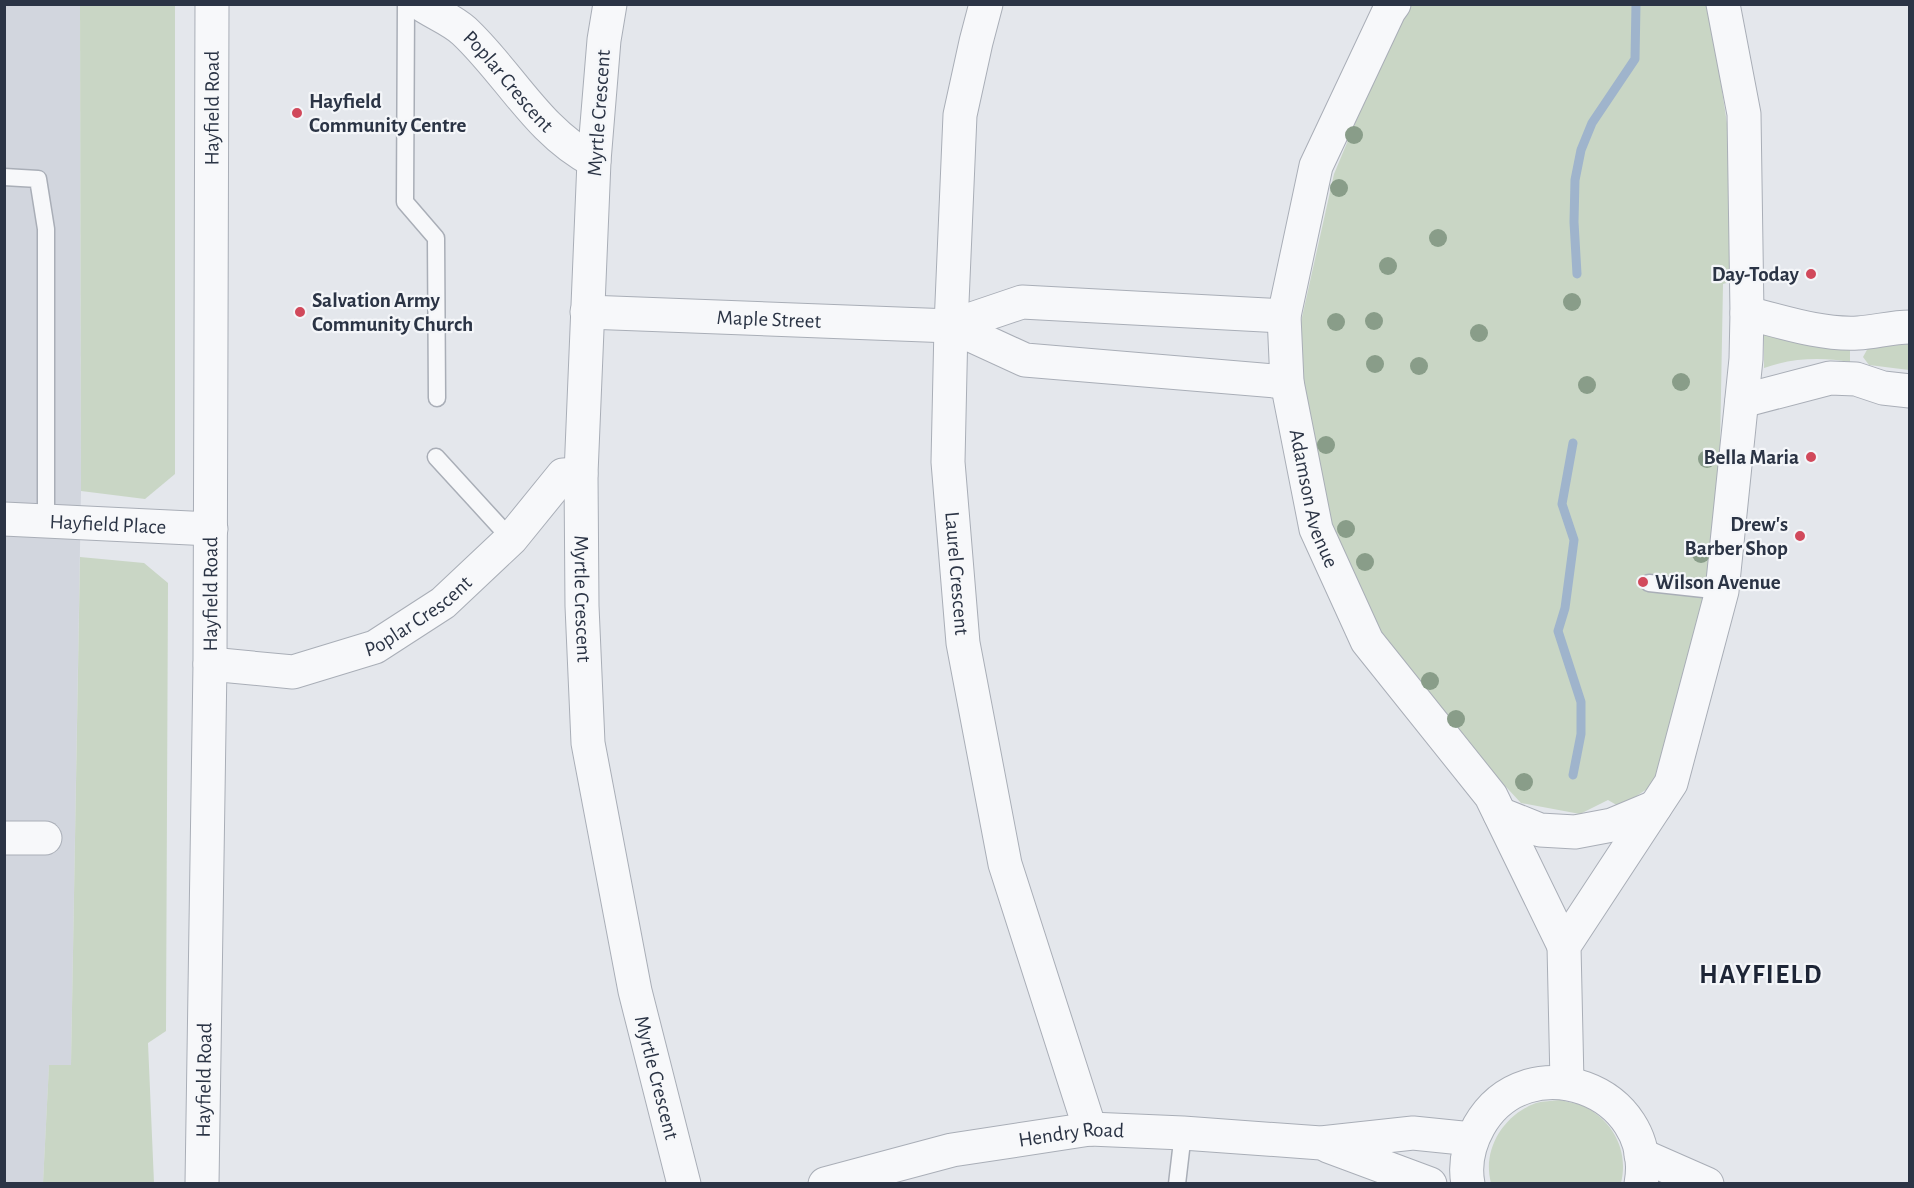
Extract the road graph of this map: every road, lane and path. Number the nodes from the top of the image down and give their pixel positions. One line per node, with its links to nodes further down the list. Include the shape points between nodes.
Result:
1 (212, 4): 23 (street, Hayfield Road)
2 (406, 4): 17 (lane, via 405,202 436,238)
3 (420, 4): 8 (street, Poplar Crescent, via 462,30 536,116 574,151)
4 (610, 4): 8 (street, Myrtle Crescent)
5 (986, 4): 13 (street, Laurel Crescent, via 960,115)
6 (1394, 4): 12 (street, Adamson Avenue, via 1316,166)
7 (1723, 4): 11 (street, via 1744,114)
8 (594, 161): 10 (street, Myrtle Crescent)
9 (4, 177): 22 (lane, via 38,179 46,229)
10 (587, 312): 13 (street, Maple Street); 20 (street, Myrtle Crescent)
11 (1747, 313): 14 (street, via 1841,333); 18 (street)
12 (1284, 315): 13 (street, Maple Street, via 1022,302); 15 (street, Adamson Avenue)
13 (951, 326): 15 (street, Maple Street, via 1025,360); 34 (street, Laurel Crescent, via 948,462 963,643 1005,864)
14 (1910, 327)
15 (1287, 382): 29 (street, Adamson Avenue, via 1316,530 1367,642 1491,796)
16 (1910, 391): 18 (street, via 1856,379 1830,378)
17 (436, 399)
18 (1743, 401): 26 (street)
19 (436, 457): 24 (lane)
20 (581, 474): 24 (street, Poplar Crescent, via 564,475); 40 (street, Myrtle Crescent, via 588,743 635,991)
21 (4, 519): 22 (street, Hayfield Place)
22 (46, 521): 23 (street, Hayfield Place)
23 (211, 529): 27 (street, Hayfield Road)
24 (511, 539): 27 (street, Poplar Crescent, via 443,603 375,646 293,672)
25 (1649, 583): 26 (lane)
26 (1722, 591): 28 (street, via 1671,783)
27 (210, 664): 39 (street, Hayfield Road)
28 (1655, 807): 29 (street, via 1612,825 1575,832 1540,830); 32 (street)
29 (1500, 814): 32 (street, Adamson Avenue)
30 (4, 838): 31 (street)
31 (45, 838)
32 (1564, 946): 33 (street)
33 (1567, 1082): 36 (street, via 1537,1083 1509,1094 1487,1113); 38 (street, via 1593,1090 1616,1107 1632,1129)
34 (1090, 1129): 35 (street, Hendry Road); 41 (street, Hendry Road, via 952,1150)
35 (1183, 1133): 37 (street, Hendry Road); 42 (lane)
36 (1472, 1139): 37 (street, Hendry Road, via 1413,1133); 44 (street, via 1467,1157)
37 (1321, 1143): 43 (street, Hendry Road)
38 (1641, 1169): 45 (street)
39 (202, 1184)
40 (684, 1184)
41 (825, 1184)
42 (1177, 1184)
43 (1430, 1184)
44 (1468, 1184)
45 (1707, 1184)

